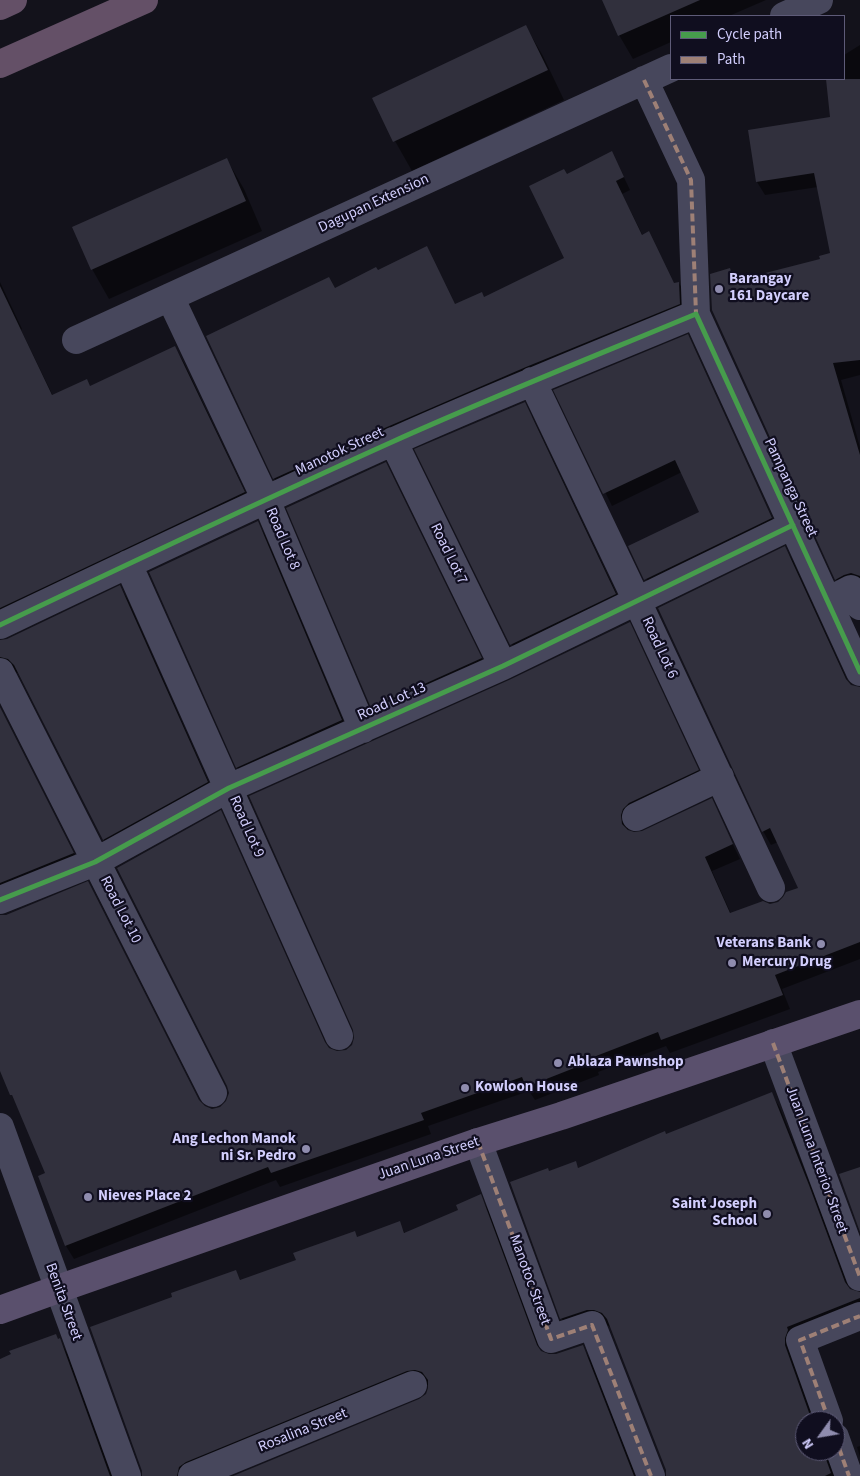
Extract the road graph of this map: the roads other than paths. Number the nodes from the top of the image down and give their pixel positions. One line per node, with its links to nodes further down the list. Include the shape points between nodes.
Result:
1 (13, 0): 4 (highway)
2 (144, 0): 6 (highway)
3 (820, 0): 5 (street)
4 (0, 6)
5 (786, 15)
6 (2, 63)
7 (670, 68): 8 (street, Dagupan Extension)
8 (644, 80): 9 (street, Dagupan Extension); 10 (street, Pampanga Street, via 691,180)
9 (170, 297): 11 (street, Dagupan Extension); 14 (street, Road Lot 8)
10 (696, 314): 12 (street, Manotok Street); 15 (street, Pampanga Street)
11 (76, 340)
12 (532, 381): 13 (street, Manotok Street); 17 (street, Road Lot 6)
13 (393, 441): 14 (street, Manotok Street); 21 (street, Road Lot 7)
14 (266, 500): 16 (street, Manotok Street); 24 (street, Road Lot 8)
15 (793, 525): 17 (street, Road Lot 13); 18 (street, Pampanga Street)
16 (128, 564): 20 (street, Manotok Street); 26 (street, Road Lot 9)
17 (637, 601): 21 (street, Road Lot 13); 25 (street, Road Lot 6)
18 (828, 601): 19 (street, via 851,589); 23 (street, Pampanga Street)
19 (860, 606)
20 (0, 625)
21 (503, 666): 24 (street, Road Lot 13)
22 (0, 672): 28 (street, Road Lot 10)
23 (860, 672)
24 (363, 728): 26 (street, Road Lot 13)
25 (720, 777): 27 (street); 29 (street, Road Lot 6)
26 (229, 788): 28 (street, Road Lot 13); 32 (street, Road Lot 9)
27 (636, 818)
28 (95, 862): 30 (street, Road Lot 13); 34 (street, Road Lot 10)
29 (771, 888)
30 (0, 900)
31 (860, 1014): 33 (main road, Juan Luna Street)
32 (339, 1036)
33 (773, 1043): 36 (main road, Juan Luna Street); 37 (street, Juan Luna Interior Street)
34 (213, 1093)
35 (0, 1127): 38 (street, Benita Street)
36 (478, 1142): 38 (main road, Juan Luna Street); 46 (street, Manotoc Street, via 551,1339 592,1325)
37 (860, 1277)
38 (58, 1289): 39 (main road, Juan Luna Street); 44 (street, Benita Street)
39 (0, 1310)
40 (860, 1316): 42 (street, via 800,1340)
41 (413, 1385): 45 (street, Rosalina Street)
42 (825, 1411)
43 (844, 1461): 47 (street)
44 (127, 1476)
45 (192, 1476)
46 (651, 1476)
47 (849, 1476)

